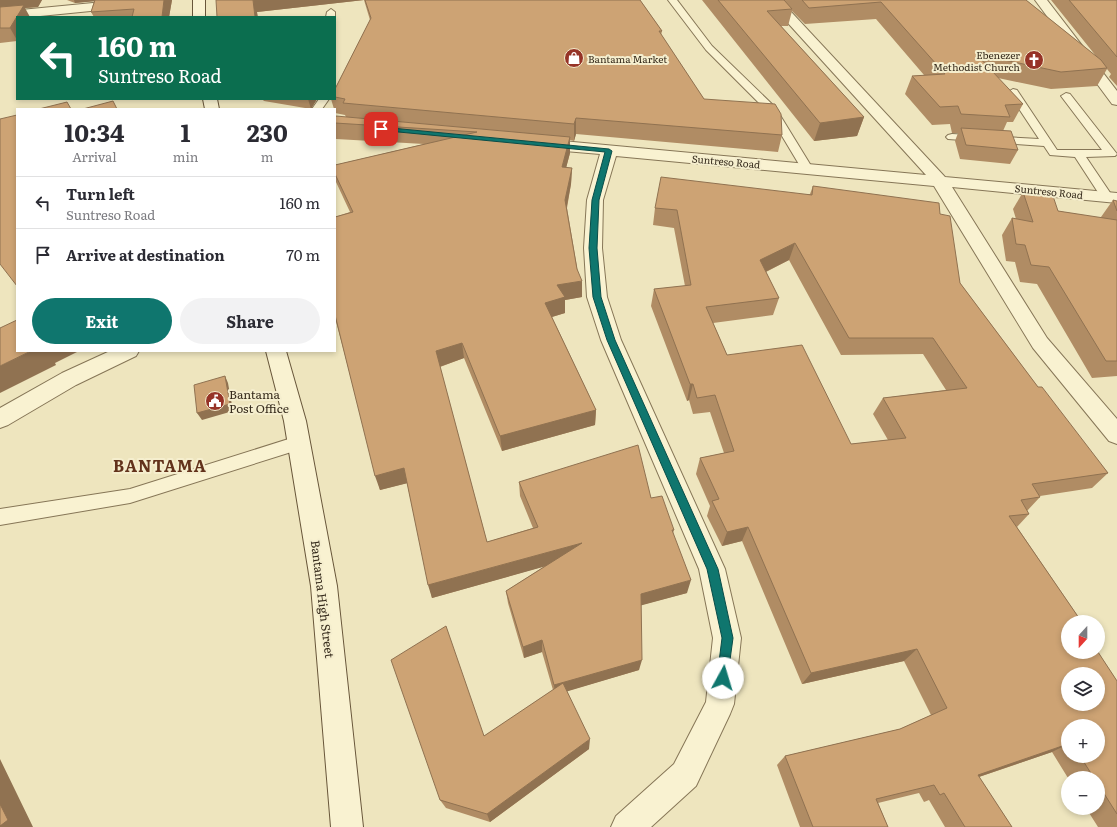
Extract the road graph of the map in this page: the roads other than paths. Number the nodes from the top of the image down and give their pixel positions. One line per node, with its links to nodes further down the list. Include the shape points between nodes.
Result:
1 (161, 0): 6 (street)
2 (199, 0): 8 (street)
3 (672, 0): 17 (lane, via 709,48 772,109)
4 (773, 0): 18 (street)
5 (1041, 0): 11 (street, via 1104,73)
6 (44, 6): 7 (street)
7 (0, 16)
8 (199, 16)
9 (1013, 92): 14 (lane)
10 (1066, 96): 16 (lane, via 1111,154)
11 (1117, 101)
12 (952, 137): 14 (lane)
13 (523, 143): 15 (street, Suntreso Road)
14 (1047, 143): 16 (lane, via 1054,153)
15 (609, 151): 17 (street, Suntreso Road); 26 (street, via 595,200 593,248 597,297 611,340 712,569 727,638 720,704 685,775)
16 (1078, 153): 19 (lane)
17 (807, 169): 18 (street, Suntreso Road)
18 (939, 180): 19 (street, Suntreso Road); 23 (street, via 1040,343)
19 (1112, 197)
20 (127, 352): 22 (street, via 69,380)
21 (276, 352): 24 (street, Bantama High Street, via 295,421)
22 (0, 419)
23 (1117, 435)
24 (298, 443): 25 (lane, via 130,496); 27 (street, Bantama High Street, via 324,586)
25 (0, 517)
26 (632, 826)
27 (347, 827)

